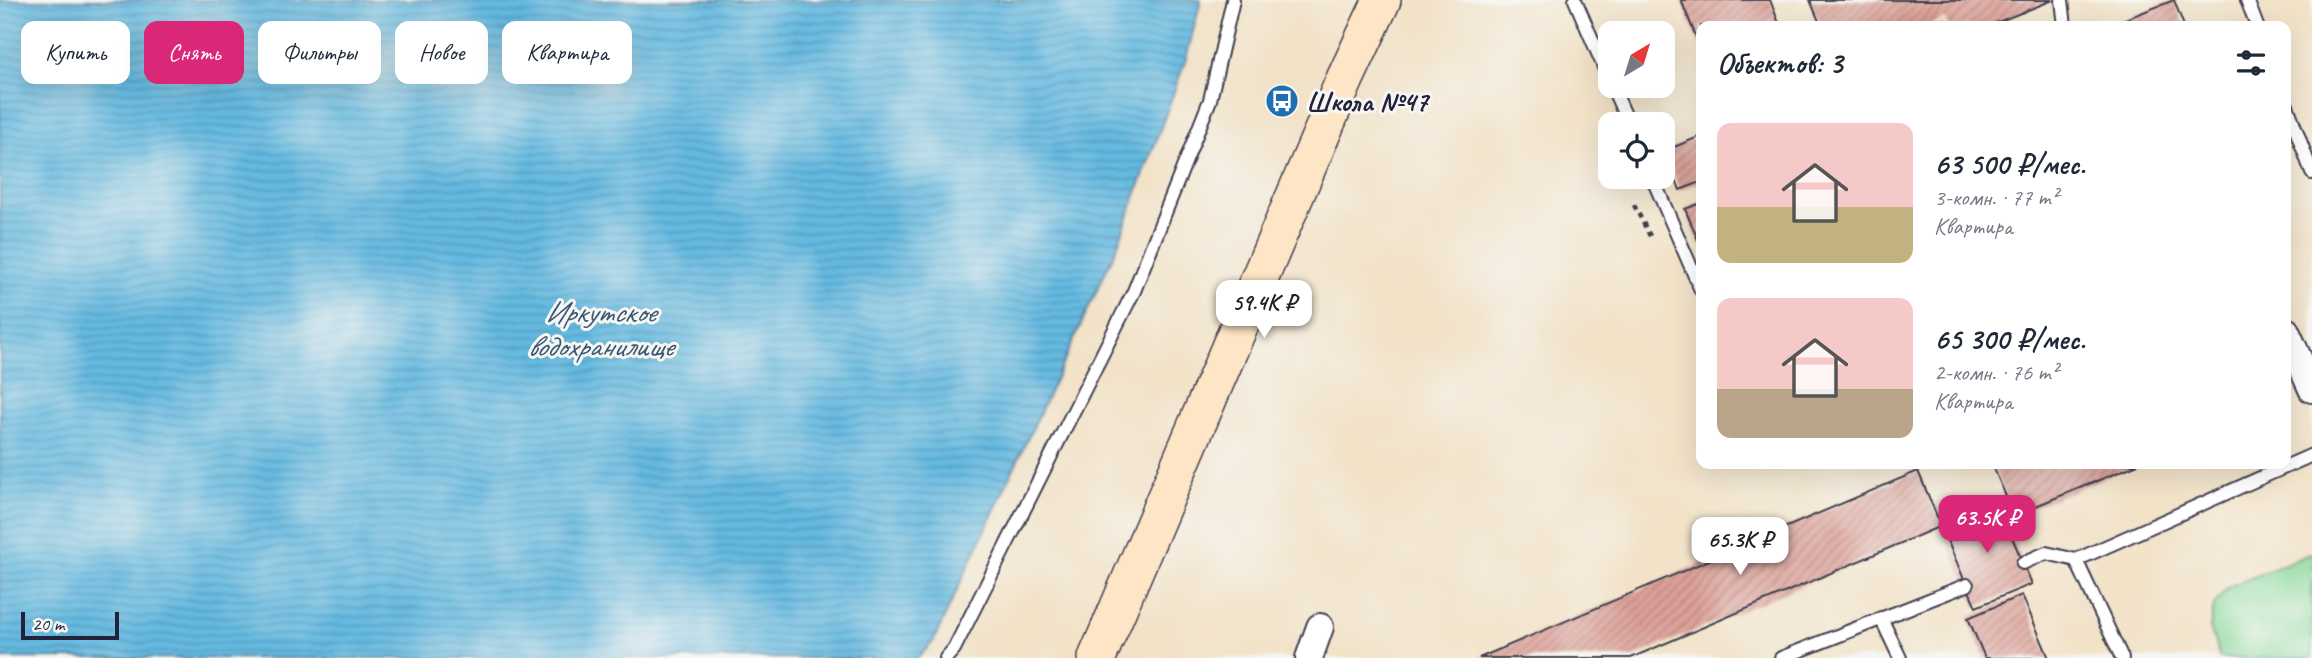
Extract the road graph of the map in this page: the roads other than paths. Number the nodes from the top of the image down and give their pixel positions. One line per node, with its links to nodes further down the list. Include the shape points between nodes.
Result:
1 (1233, 0): 23 (lane, via 1210,100 1134,291)
2 (1382, 0): 24 (street)
3 (1575, 0): 8 (lane)
4 (2062, 0): 6 (lane)
5 (2247, 0): 7 (lane)
6 (2064, 21)
7 (2255, 21)
8 (1598, 53)
9 (2291, 116): 10 (lane)
10 (2312, 173)
11 (1657, 189): 12 (lane)
12 (1696, 278)
13 (2291, 342): 14 (street)
14 (2312, 389)
15 (2312, 455): 16 (lane)
16 (2291, 464)
17 (2281, 469): 18 (lane)
18 (2076, 560): 19 (lane, via 2046,553); 28 (lane)
19 (2023, 563)
20 (1967, 585): 21 (lane)
21 (1881, 618): 26 (lane); 27 (lane)
22 (1320, 627): 25 (street)
23 (946, 658)
24 (1097, 658)
25 (1309, 658)
26 (1781, 658)
27 (1900, 658)
28 (2122, 658)

